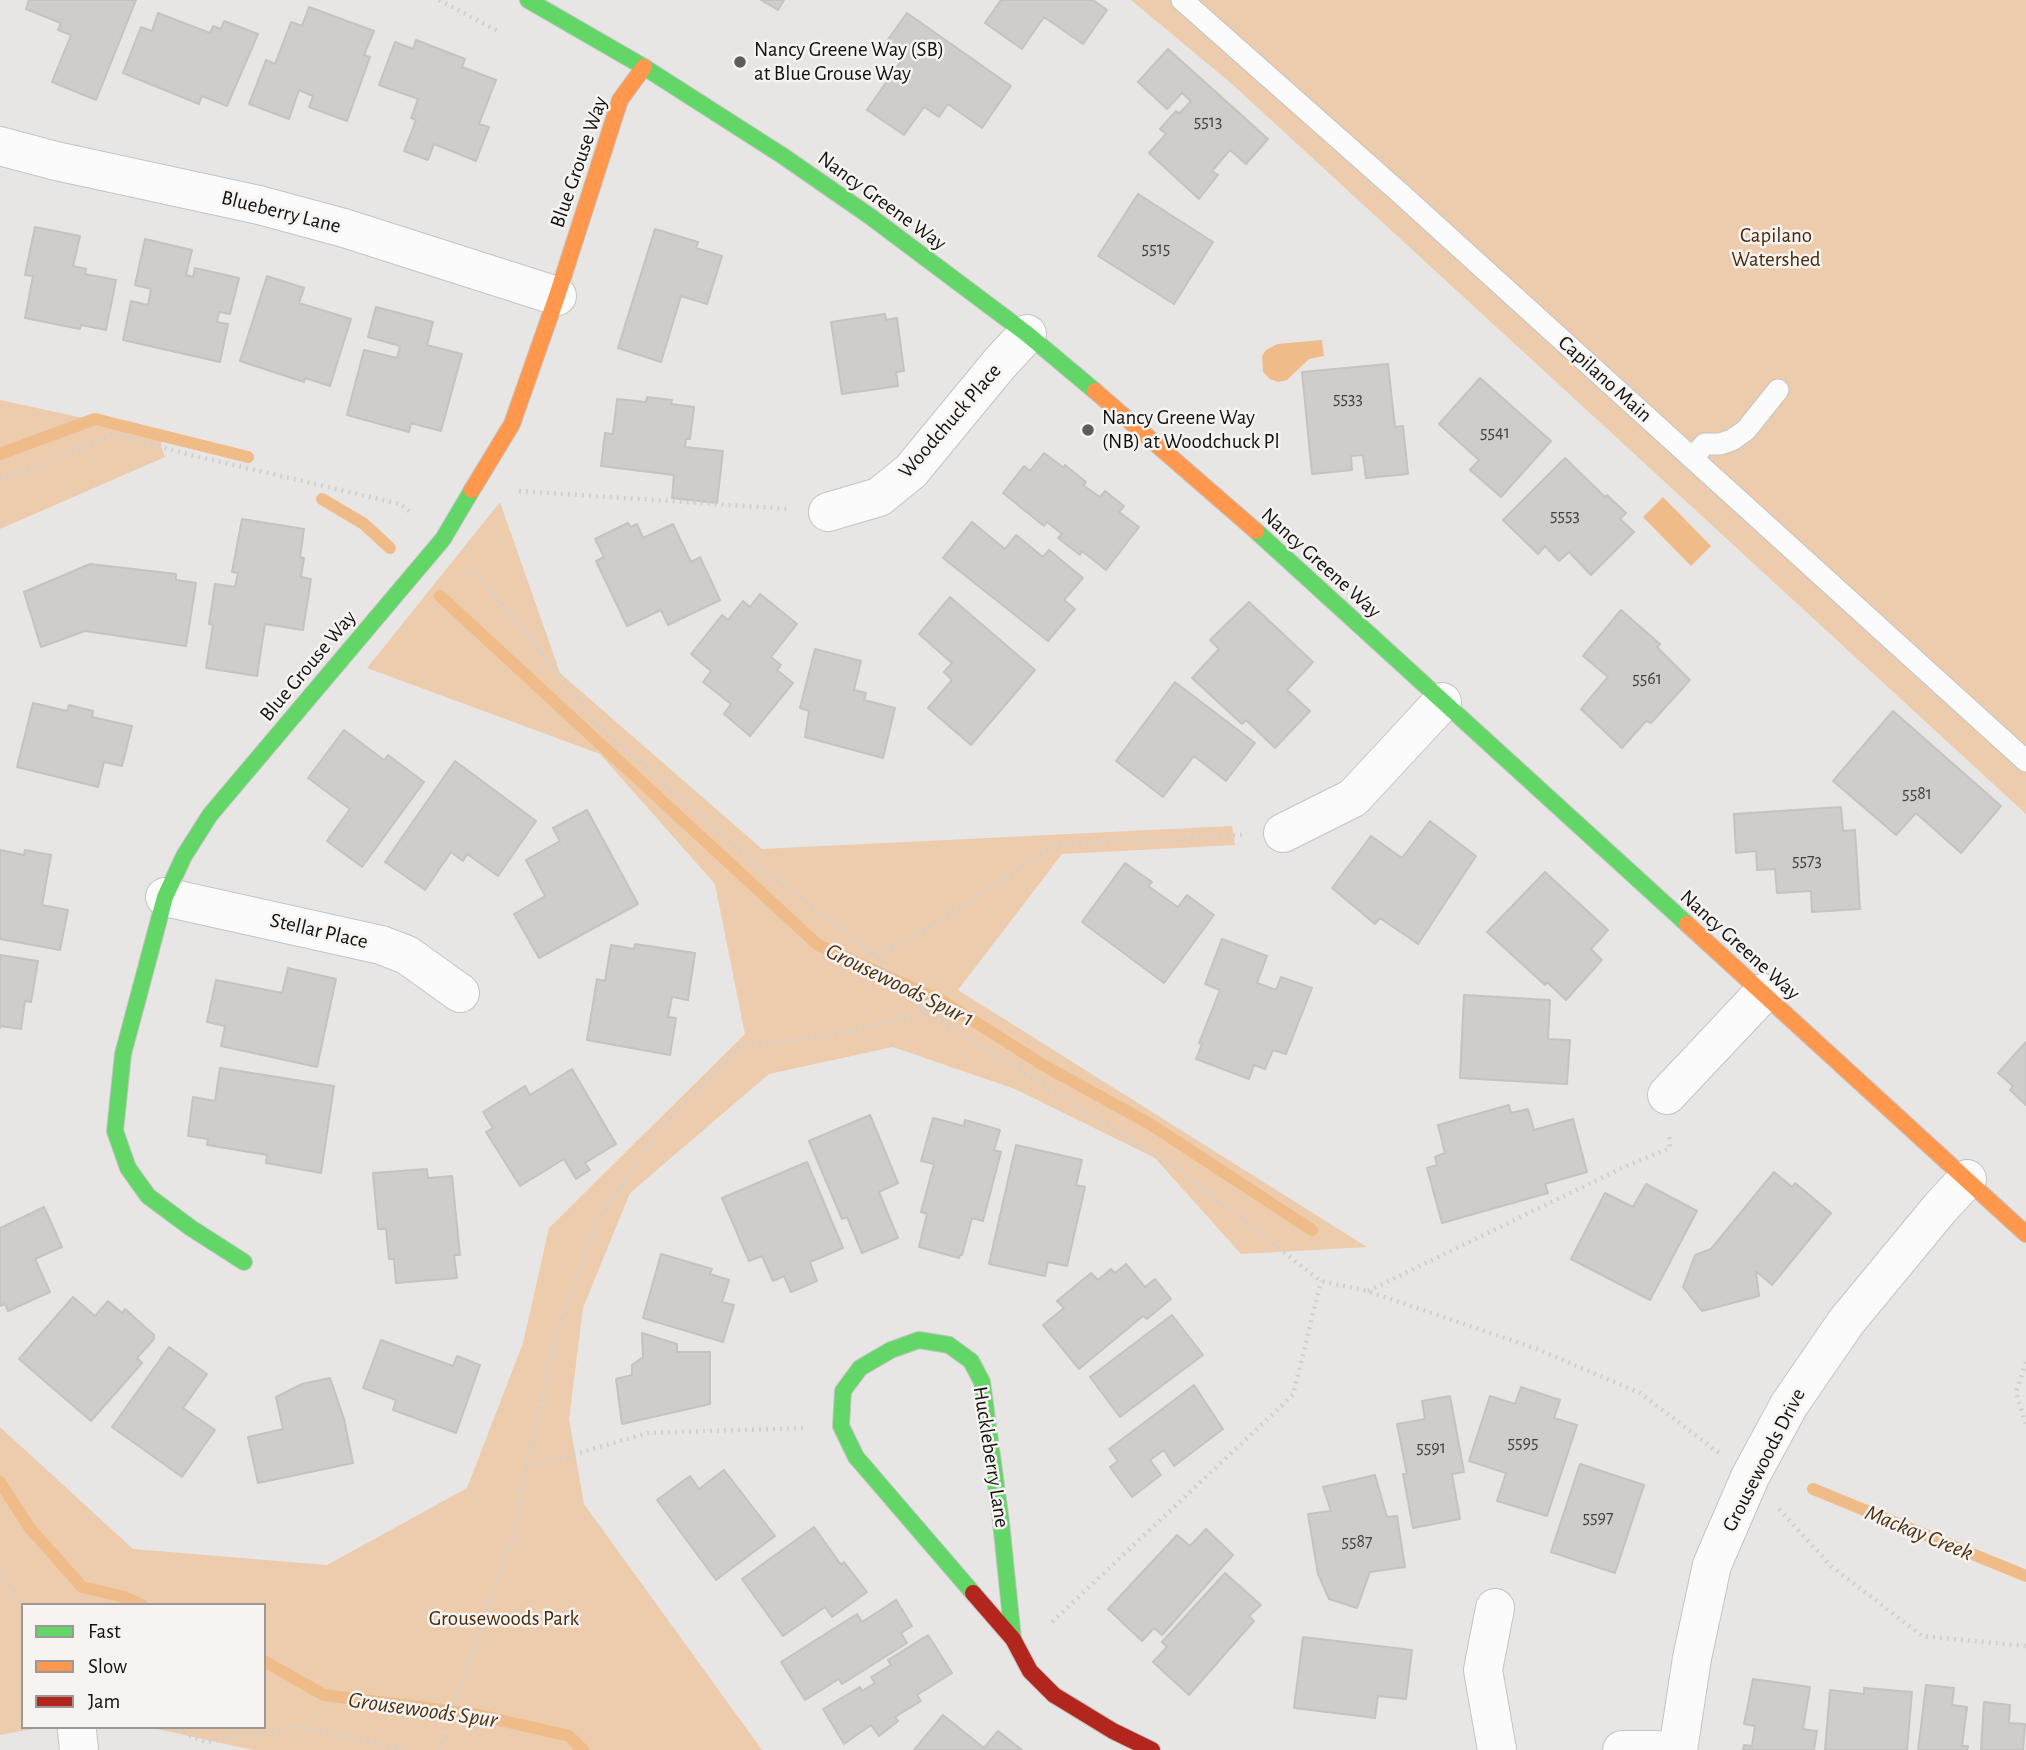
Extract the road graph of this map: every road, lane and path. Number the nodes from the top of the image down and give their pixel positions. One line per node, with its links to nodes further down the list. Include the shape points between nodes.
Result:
1 (528, 0): 3 (street, Nancy Greene Way)
2 (1181, 0): 8 (lane, Capilano Main)
3 (644, 67): 5 (street, Blue Grouse Way, via 620,100); 6 (street, Nancy Greene Way, via 783,156)
4 (0, 146): 5 (street, Blueberry Lane, via 332,224)
5 (556, 296): 10 (street, Blue Grouse Way, via 512,424)
6 (1027, 334): 11 (street, Woodchuck Place, via 911,471 878,497); 13 (street, Nancy Greene Way, via 1279,551)
7 (1778, 390): 8 (lane, via 1746,430 1720,444 1704,444)
8 (1692, 458): 14 (lane, Capilano Main)
9 (0, 479): 12 (path, via 114,434 400,504)
10 (473, 488): 11 (path); 12 (street, Blue Grouse Way)
11 (828, 512)
12 (443, 539): 16 (street, Blue Grouse Way, via 210,814); 17 (path, via 600,727 758,866)
13 (1442, 702): 15 (street, via 1353,798); 19 (street, Nancy Greene Way)
14 (2026, 761)
15 (1283, 833): 17 (path, via 1054,845 901,944)
16 (165, 897): 18 (street, Stellar Place, via 381,945 407,955); 24 (street, Blue Grouse Way, via 123,1054 115,1131 128,1168 148,1196)
17 (872, 953): 20 (path)
18 (460, 993)
19 (1763, 993): 21 (street); 22 (street, Nancy Greene Way)
20 (928, 1012): 25 (path, via 1180,1171); 30 (path, via 843,1033 740,1047 656,1133 598,1220 556,1336)
21 (1667, 1095): 26 (path, via 1670,1148)
22 (1967, 1179): 23 (street, Nancy Greene Way); 31 (street, Grousewoods Drive, via 1846,1322 1789,1405)
23 (2026, 1234)
24 (244, 1262)
25 (1321, 1281): 26 (path); 35 (path, via 1293,1395)
26 (1367, 1291): 31 (path, via 1537,1349 1640,1393)
27 (2026, 1362): 28 (path, via 2016,1392)
28 (2026, 1425)
29 (841, 1426): 30 (path, via 648,1433); 35 (street, Huckleberry Lane, via 856,1457); 35 (street, Huckleberry Lane, via 843,1391 860,1368 891,1350 919,1340 948,1345 971,1361 982,1382)
30 (526, 1469): 39 (path, via 514,1533)
31 (1750, 1477): 36 (path, via 1831,1566 1922,1636); 44 (street, Grousewoods Drive, via 1712,1565)
32 (0, 1573): 33 (path)
33 (21, 1604)
34 (1495, 1608): 41 (street, via 1483,1670)
35 (1017, 1645): 40 (street, Huckleberry Lane, via 1030,1671 1054,1695)
36 (2026, 1646)
37 (175, 1729): 38 (path, via 205,1742 301,1727)
38 (406, 1750)
39 (440, 1750)
40 (1152, 1750)
41 (1497, 1750)
42 (1622, 1750): 43 (street)
43 (1656, 1750)
44 (1678, 1750)

